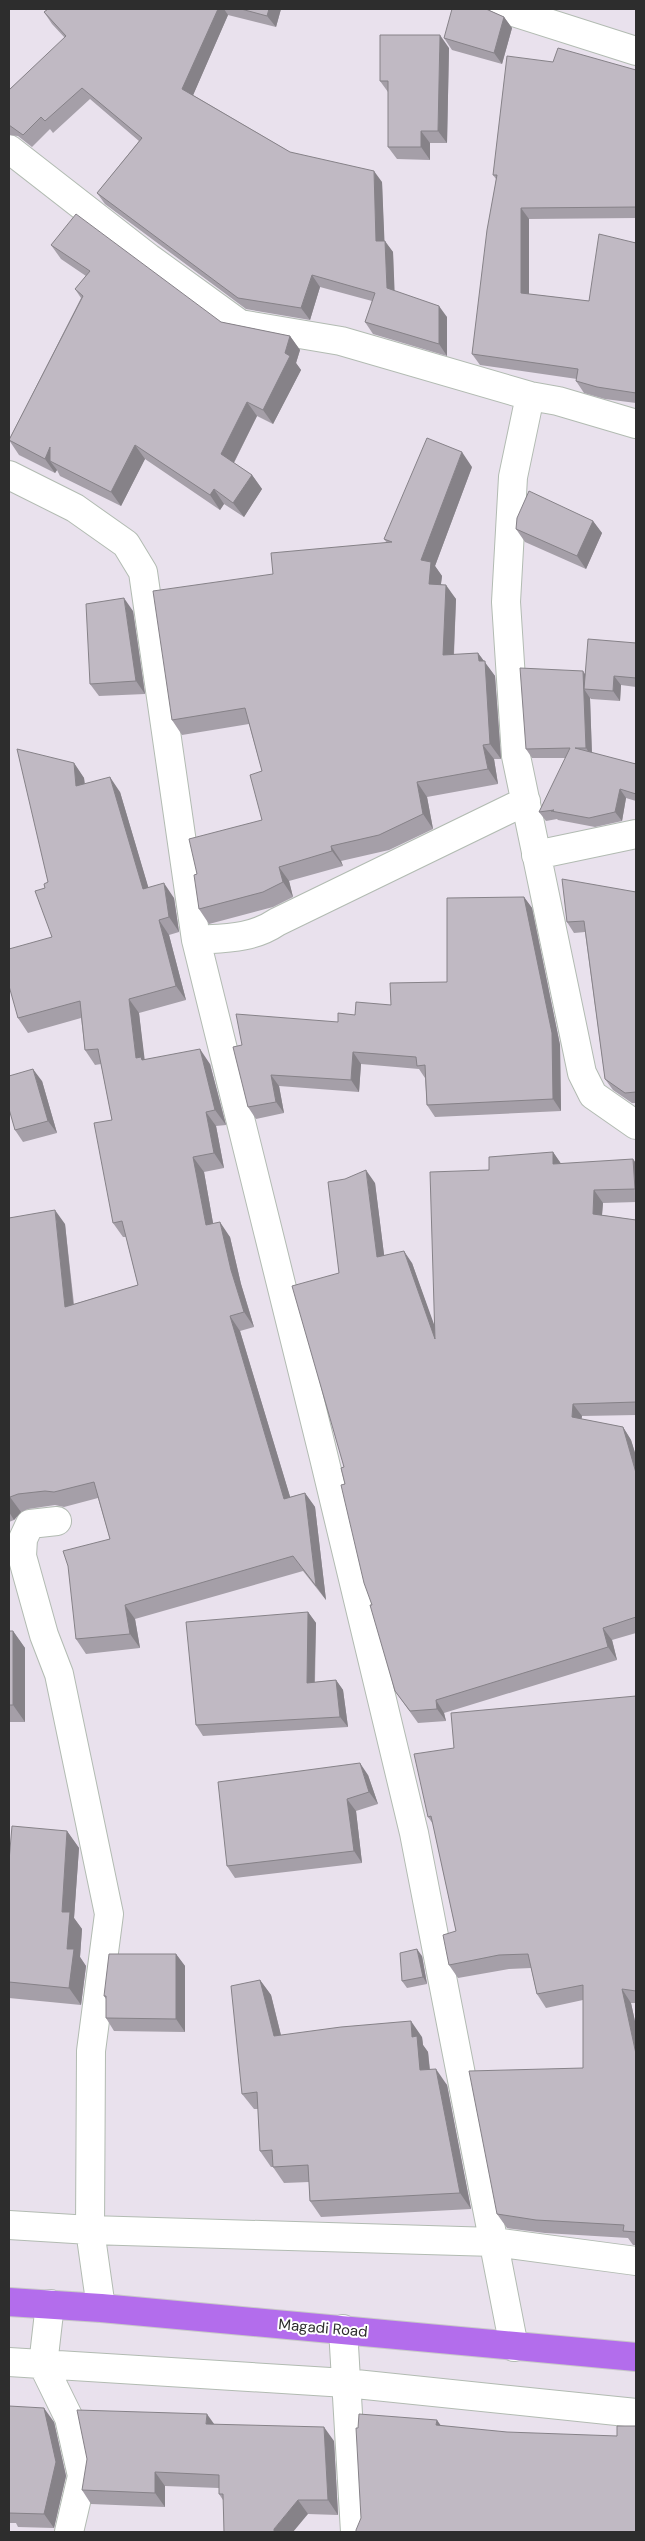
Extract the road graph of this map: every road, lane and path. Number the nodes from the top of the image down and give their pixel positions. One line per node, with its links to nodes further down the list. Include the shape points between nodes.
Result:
1 (504, 9): 2 (street)
2 (636, 51)
3 (9, 149): 4 (street, via 240,324 341,341)
4 (530, 396): 5 (street); 7 (street, via 512,477 506,602 516,756)
5 (636, 424)
6 (9, 475): 10 (street, via 76,508 126,544 143,572)
7 (526, 801): 9 (street); 10 (street, via 264,931 237,938)
8 (636, 834): 9 (street)
9 (536, 855): 11 (street, via 582,1073 593,1094)
10 (196, 940): 15 (street, via 414,1833)
11 (636, 1125)
12 (57, 1521): 14 (street, via 30,1524 22,1556 58,1674 109,1914 91,2051)
13 (9, 2225): 14 (street)
14 (90, 2230): 15 (street); 19 (street)
15 (494, 2242): 16 (street); 21 (street)
16 (636, 2261)
17 (9, 2302): 18 (highway, Magadi Road)
18 (50, 2304): 19 (highway, Magadi Road); 24 (street)
19 (101, 2308): 20 (highway, Magadi Road)
20 (343, 2329): 21 (highway, Magadi Road); 25 (street)
21 (514, 2347): 22 (highway, Magadi Road)
22 (636, 2356)
23 (9, 2362): 24 (street)
24 (43, 2366): 25 (street); 27 (street, via 69,2418 82,2476)
25 (346, 2383): 26 (street); 28 (street)
26 (636, 2414)
27 (70, 2532)
28 (355, 2532)

